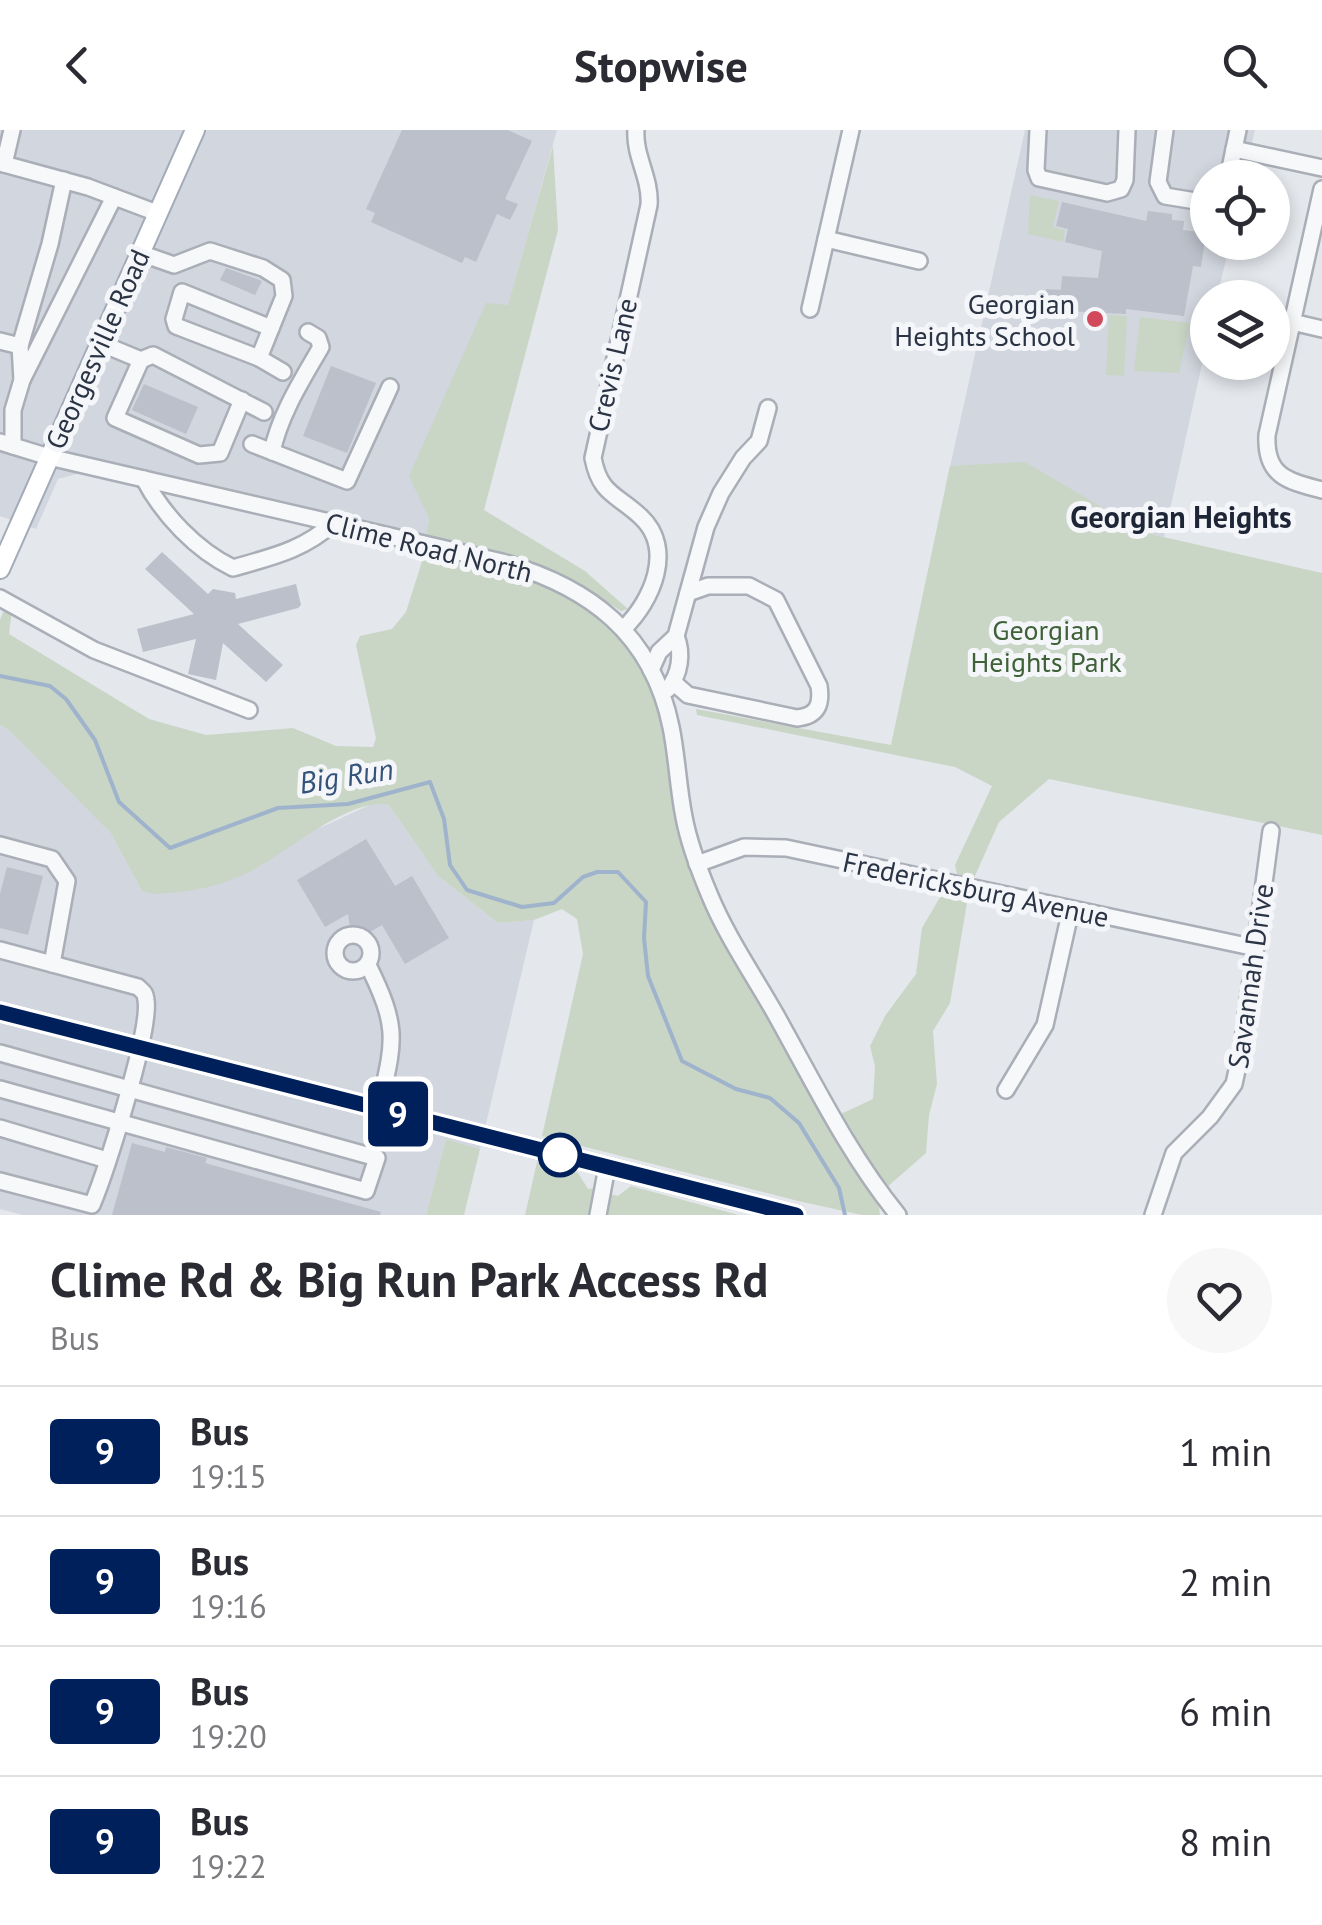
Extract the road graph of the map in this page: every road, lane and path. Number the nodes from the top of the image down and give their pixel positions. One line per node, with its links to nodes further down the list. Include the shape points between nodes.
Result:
1 (12, 130): 11 (street)
2 (194, 130): 17 (main road, Georgesville Road)
3 (636, 130): 50 (street, Crevis Lane, via 649,205 593,458 601,484 643,518 656,542 648,599)
4 (851, 130): 18 (street)
5 (1038, 130): 6 (street, via 1039,178 1107,193 1125,180)
6 (1127, 130)
7 (1165, 130): 16 (street, via 1158,182 1166,196)
8 (1238, 130): 9 (street)
9 (1243, 151): 10 (street); 12 (street)
10 (1238, 160)
11 (2, 163): 13 (street)
12 (1322, 168)
13 (64, 180): 15 (street); 30 (street)
14 (1322, 189): 24 (street)
15 (114, 197): 17 (street); 34 (street)
16 (1190, 201)
17 (156, 214): 19 (main road, Georgesville Road)
18 (826, 239): 20 (street); 23 (street)
19 (140, 253): 21 (street); 29 (main road, Georgesville Road)
20 (918, 260)
21 (174, 265): 22 (street); 25 (street, via 210,250 282,280 284,296)
22 (182, 292): 25 (street); 31 (street, via 176,326)
23 (810, 309)
24 (1292, 322): 26 (street); 45 (street, via 1266,451 1283,477)
25 (272, 328): 31 (street)
26 (1322, 330)
27 (313, 335): 42 (street, via 321,347)
28 (0, 341): 30 (street)
29 (100, 342): 32 (street); 43 (main road, Georgesville Road)
30 (20, 346): 34 (street)
31 (260, 358): 33 (street)
32 (141, 360): 36 (street, via 153,355); 36 (street, via 115,418 199,455 220,453)
33 (283, 372)
34 (22, 380): 37 (street)
35 (390, 387): 42 (street, via 347,481)
36 (242, 400): 39 (street)
37 (8, 401): 40 (street)
38 (768, 408): 48 (street, via 759,441 715,506)
39 (264, 412)
40 (6, 444): 43 (street, Clime Road North)
41 (252, 444): 42 (street)
42 (272, 452)
43 (49, 457): 44 (street, Clime Road North); 47 (main road, Georgesville Road)
44 (144, 479): 46 (street, Clime Road North); 46 (street, via 160,508 233,568 294,551)
45 (1322, 490)
46 (334, 523): 50 (street, Clime Road North, via 526,569 585,597)
47 (0, 569)
48 (688, 592): 51 (street); 53 (street, via 749,586 776,600 821,698 809,717 797,718 688,694)
49 (0, 598): 55 (street, via 94,650)
50 (624, 628): 52 (street, Clime Road North)
51 (676, 636): 52 (street); 53 (street)
52 (652, 670): 54 (street, Clime Road North)
53 (674, 682): 54 (street)
54 (662, 696): 58 (street, Clime Road North)
55 (249, 710)
56 (1271, 831): 60 (street, Savannah Drive)
57 (0, 846): 62 (street, via 52,859 67,881)
58 (697, 864): 59 (street, Fredericksburg Avenue, via 744,847 786,848); 81 (street, Clime Road North, via 864,1172)
59 (1071, 909): 60 (street, Fredericksburg Avenue); 69 (street, via 1045,1026)
60 (1256, 948): 82 (street, Savannah Drive, via 1234,1084 1174,1152)
61 (0, 950): 62 (street)
62 (52, 964): 65 (street, via 138,987 146,1005)
63 (368, 964): 71 (street, via 392,1020)
64 (0, 1012): 65 (main road)
65 (139, 1049): 68 (street); 71 (main road)
66 (0, 1053): 67 (street)
67 (23, 1059): 68 (street); 70 (street)
68 (128, 1086): 72 (street); 74 (street)
69 (1006, 1090)
70 (6, 1091): 72 (street)
71 (379, 1109): 77 (main road)
72 (118, 1121): 75 (street); 76 (street)
73 (0, 1128): 75 (street)
74 (280, 1130): 76 (street); 76 (street, via 372,1155 376,1163 366,1192)
75 (107, 1160): 78 (street, via 92,1205)
76 (270, 1164)
77 (607, 1167): 79 (street); 80 (main road)
78 (0, 1180)
79 (598, 1215)
80 (796, 1215)
81 (898, 1215)
82 (1153, 1215)

